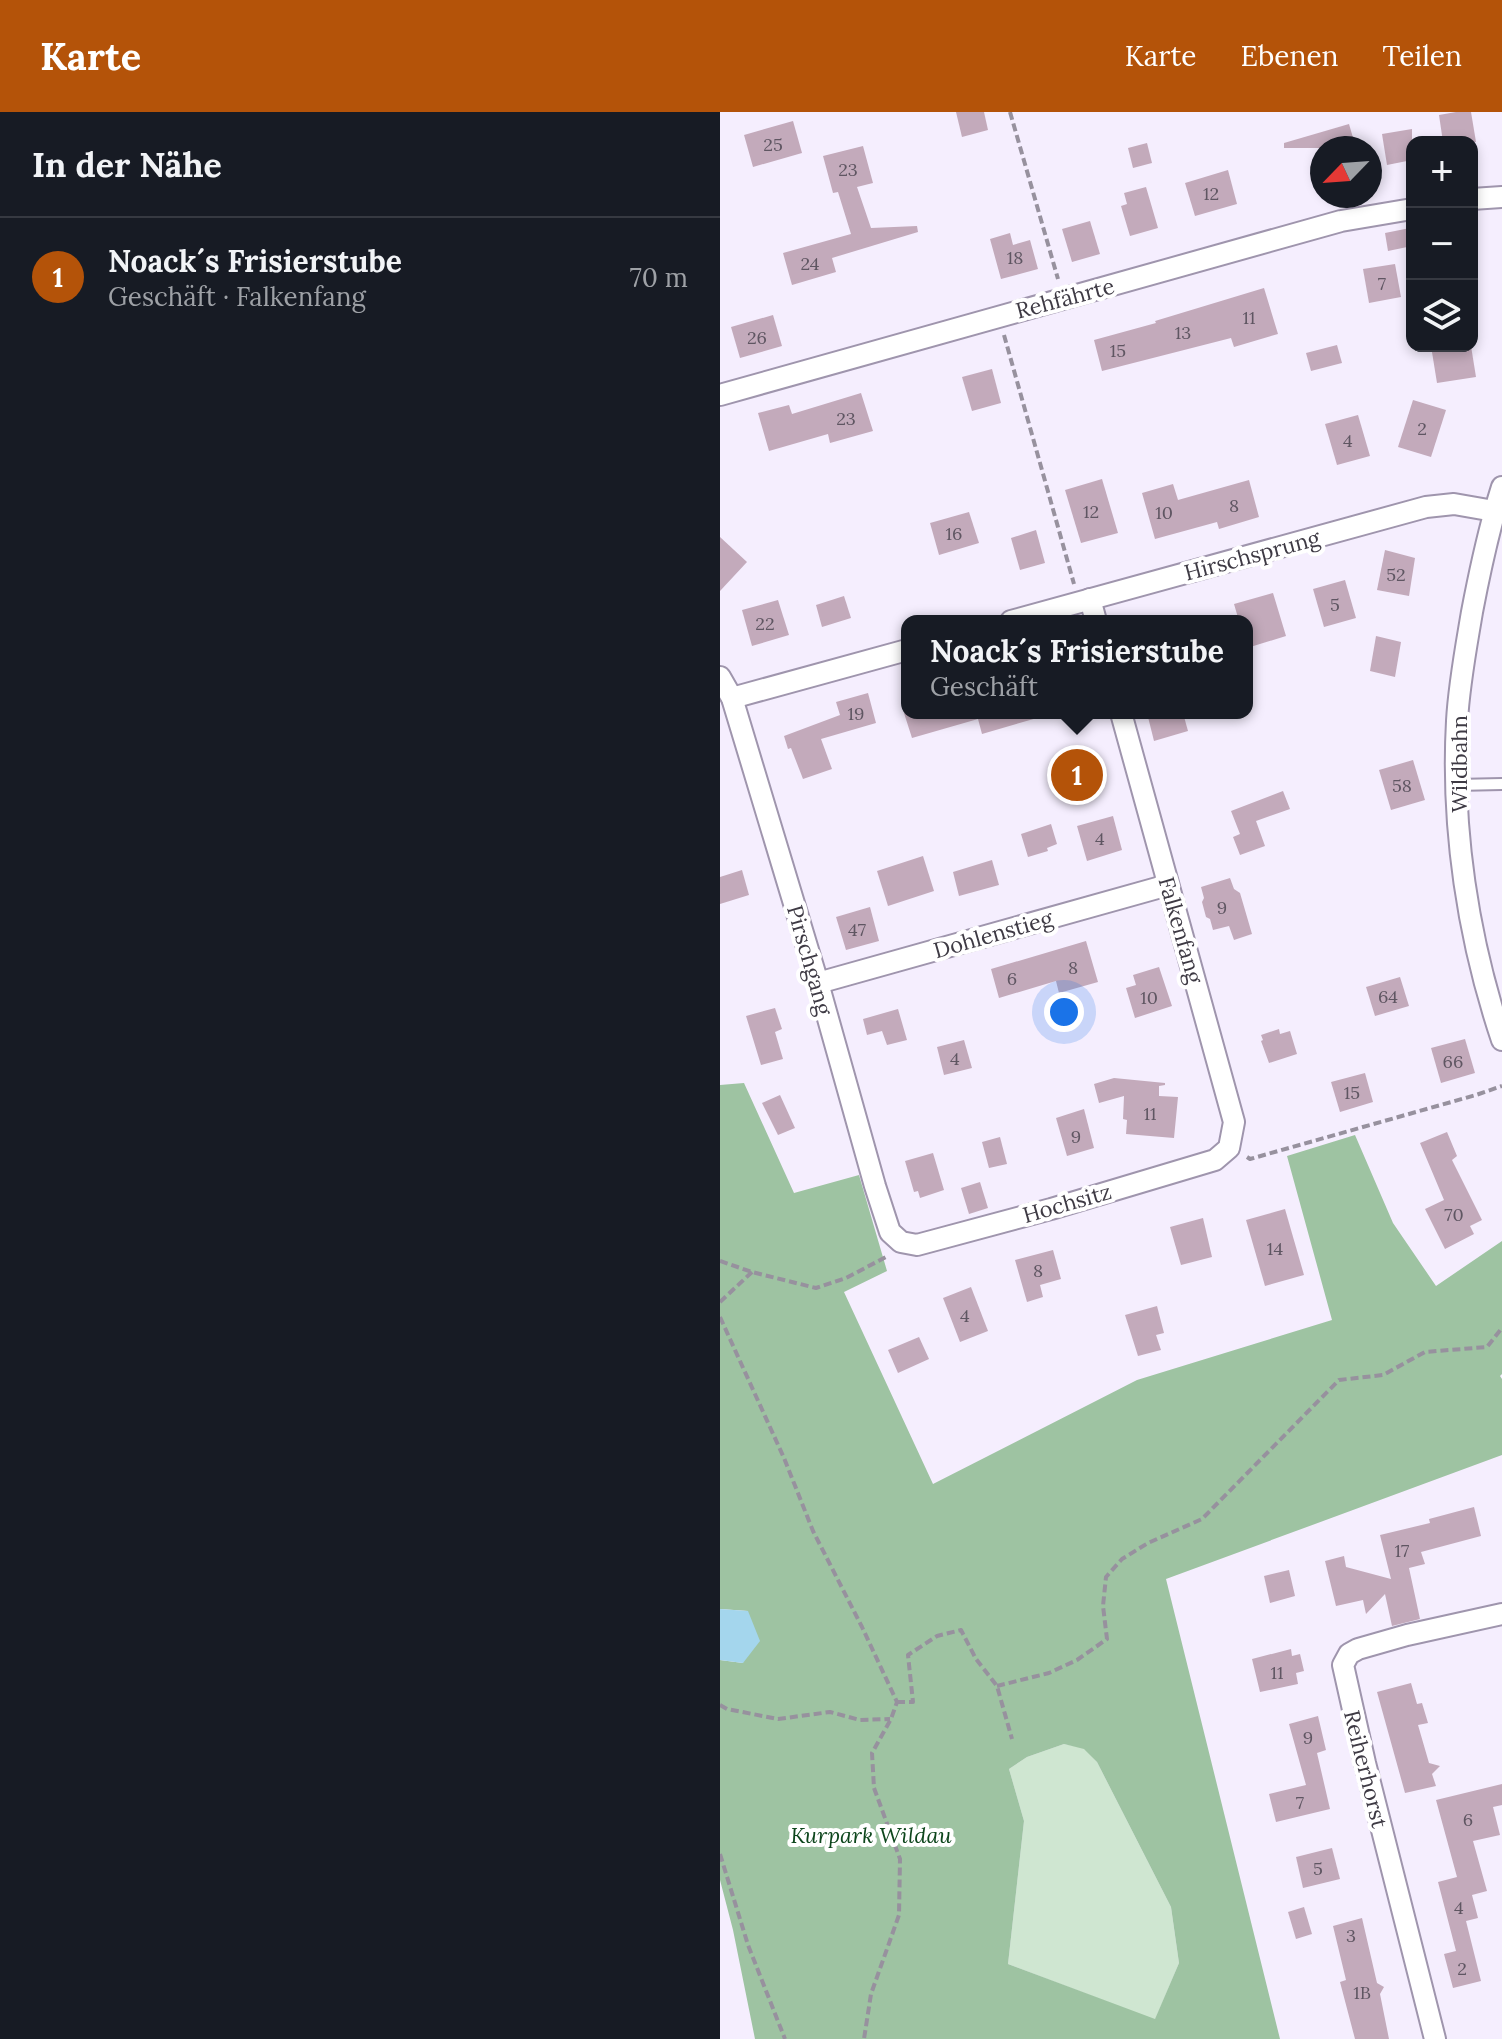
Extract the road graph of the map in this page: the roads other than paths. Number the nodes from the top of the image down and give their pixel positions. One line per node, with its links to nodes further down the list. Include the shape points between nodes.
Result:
1 (1502, 197): 2 (street)
2 (1478, 199)
3 (1406, 210): 4 (street, Rehfährte, via 1341,221)
4 (720, 395)
5 (1502, 487): 6 (street, Wildbahn)
6 (1494, 511): 7 (street, Hirschsprung, via 1454,504 1426,507); 15 (street, Wildbahn, via 1467,640 1457,718)
7 (1084, 601): 8 (street, Hirschsprung); 9 (street)
8 (1033, 615)
9 (1092, 615)
10 (901, 652): 12 (street)
11 (720, 677): 12 (street, Pirschgang)
12 (732, 698): 17 (street, Pirschgang)
13 (1123, 719): 16 (street, Falkenfang)
14 (1502, 784): 15 (lane)
15 (1456, 785): 18 (street, Wildbahn, via 1467,895)
16 (1168, 885): 17 (street, Dohlenstieg); 19 (street, Falkenfang, via 1234,1122)
17 (818, 983): 20 (street, Pirschgang)
18 (1502, 1040)
19 (1229, 1148): 20 (street, Hochsitz, via 1215,1160)
20 (896, 1248)
21 (1502, 1614): 22 (street, Reiherhorst, via 1358,1649 1343,1665)
22 (1435, 2039)

